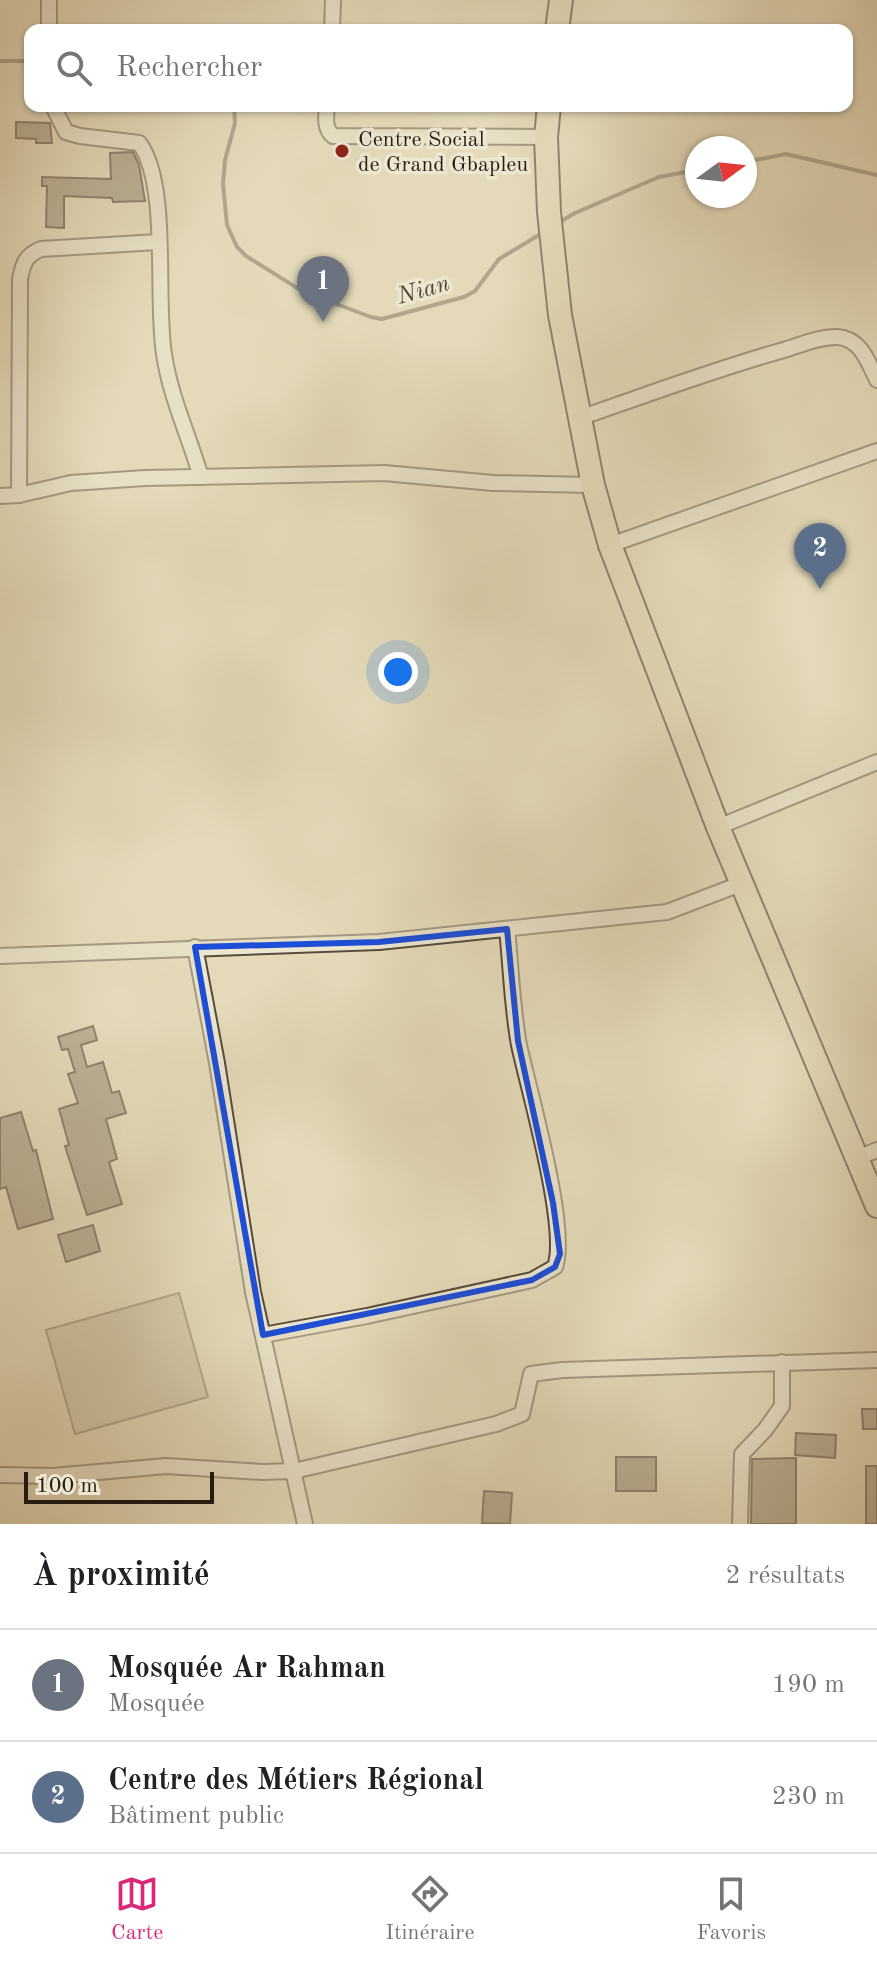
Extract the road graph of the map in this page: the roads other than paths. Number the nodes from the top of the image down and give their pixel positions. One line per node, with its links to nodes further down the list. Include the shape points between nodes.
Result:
1 (49, 0): 4 (street)
2 (333, 0): 5 (street)
3 (561, 0): 6 (main road)
4 (49, 24)
5 (332, 24)
6 (558, 24)
7 (56, 112): 11 (street, via 66,132 139,143 147,153 156,186)
8 (327, 112): 10 (street, via 333,136)
9 (548, 112): 10 (main road)
10 (546, 137): 13 (main road, via 560,315)
11 (158, 242): 15 (street, via 163,353); 17 (street, via 41,249 23,262)
12 (877, 380): 13 (street, via 863,352 838,337 753,359)
13 (579, 418): 16 (main road)
14 (877, 451): 19 (street)
15 (201, 477): 16 (street, via 384,473); 17 (street, via 71,483)
16 (593, 485): 19 (main road)
17 (19, 495): 18 (street)
18 (0, 496)
19 (610, 545): 21 (main road)
20 (877, 762): 21 (street)
21 (718, 827): 22 (main road)
22 (743, 883): 23 (street, via 667,912); 26 (main road)
23 (507, 929): 24 (street, via 379,942); 28 (street, via 518,1041 555,1216 560,1254 555,1267 532,1280)
24 (195, 947): 25 (street); 28 (street)
25 (0, 956)
26 (867, 1154): 27 (main road)
27 (877, 1206)
28 (263, 1335): 31 (street)
29 (877, 1360): 30 (street)
30 (782, 1362): 31 (street, via 531,1374 522,1414); 34 (street, via 782,1406 742,1454)
31 (294, 1471): 32 (street, via 166,1466); 33 (street)
32 (0, 1475)
33 (305, 1524)
34 (740, 1524)

